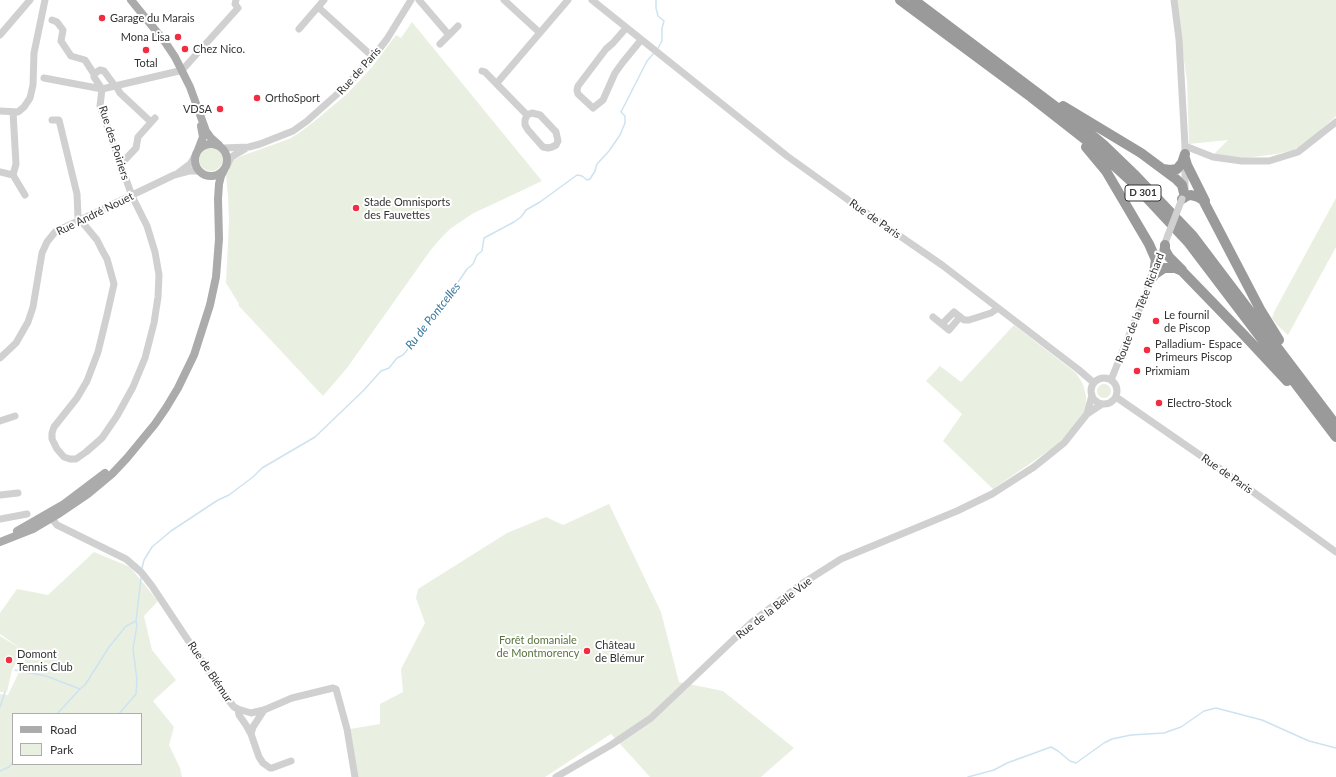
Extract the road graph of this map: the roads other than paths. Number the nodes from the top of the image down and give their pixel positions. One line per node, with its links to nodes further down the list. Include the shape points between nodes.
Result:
1 (30, 0): 20 (street)
2 (45, 0): 35 (street, via 34,53 30,98 18,112)
3 (130, 0): 26 (main road, via 150,23)
4 (236, 0): 26 (street, via 238,8)
5 (324, 0): 14 (street)
6 (411, 0): 24 (street, Rue de Paris)
7 (419, 0): 21 (street)
8 (504, 0): 19 (street)
9 (592, 0): 17 (street, Rue de Paris)
10 (900, 0): 33 (highway, D 301)
11 (914, 0): 25 (highway, D 301)
12 (1174, 0): 41 (street, Route de la Tête Richard, via 1179,39)
13 (563, 2): 19 (street)
14 (318, 7): 18 (street); 24 (street)
15 (52, 20): 28 (street, via 63,30 61,41 71,56 85,60)
16 (458, 26): 21 (street)
17 (626, 28): 22 (street, Rue de Paris); 22 (street, via 606,48 578,86 578,94 593,108 603,100 615,73)
18 (299, 29)
19 (540, 33): 30 (street)
20 (0, 35)
21 (449, 35): 23 (street)
22 (641, 40): 61 (street, Rue de Paris, via 788,156 942,264)
23 (440, 44)
24 (373, 57): 40 (street, Rue de Paris, via 334,98 299,127 282,136)
25 (1002, 66): 44 (highway); 69 (highway, D 301, via 1104,145 1163,203 1193,236)
26 (180, 71): 31 (street, Rue des Poiriers); 39 (main road, via 194,95 206,131); 42 (main road, via 202,129 202,140)
27 (482, 71): 30 (street)
28 (94, 74): 31 (street, via 100,70 104,71); 32 (street)
29 (44, 78): 32 (street, Rue des Poiriers)
30 (497, 83): 36 (street)
31 (115, 86): 32 (street, Rue des Poiriers); 43 (street, via 153,120 138,137 136,148)
32 (102, 89): 43 (street, Rue des Poiriers, via 100,106)
33 (1031, 97): 57 (highway, via 1101,164); 74 (highway, D 301, via 1108,159 1164,215)
34 (0, 111): 35 (street)
35 (13, 112): 48 (street, via 16,164)
36 (527, 115): 36 (street, via 525,125 543,147 552,148 556,145 556,132 540,115)
37 (52, 120): 56 (street, via 59,120 77,194)
38 (1336, 122): 41 (street, via 1298,152 1269,161 1242,161)
39 (221, 146): 40 (street, Rue de Paris); 42 (main road, via 205,144); 45 (main road, via 227,156)
40 (248, 147): 45 (street, Rue de Paris, via 234,155)
41 (1185, 152): 44 (highway, via 1177,169 1170,170); 53 (street, Route de la Tête Richard, via 1186,180); 55 (highway, via 1187,165)
42 (196, 153): 46 (main road, via 195,161); 49 (street, Rue André Nouet, via 190,164)
43 (121, 164): 52 (street, Rue des Poiriers)
44 (1158, 166): 53 (highway, via 1180,182)
45 (225, 168): 50 (main road, via 216,175); 54 (main road, via 219,184)
46 (199, 170): 49 (street, Rue André Nouet); 50 (main road)
47 (0, 172): 48 (street)
48 (13, 175): 51 (street)
49 (174, 175): 52 (street, Rue André Nouet)
50 (207, 176): 54 (main road, via 212,180)
51 (25, 195)
52 (132, 196): 56 (street, Rue André Nouet); 56 (street, Rue des Poiriers, via 147,226 159,275 154,323 145,358 117,416 102,438 76,459 70,459 64,457 57,449 52,433 87,381 98,352 114,289 107,260 97,240)
53 (1183, 196): 55 (highway, via 1198,197); 58 (street, Route de la Tête Richard, bridge)
54 (218, 199): 79 (main road, via 219,239 213,292 194,356 178,388 162,414 127,458 77,502)
55 (1206, 205): 69 (highway, via 1261,311)
56 (80, 220): 63 (street, Rue André Nouet, via 55,232 47,242 42,253 28,322 16,343)
57 (1145, 236): 58 (highway, via 1155,244 1162,244); 60 (highway, via 1155,256)
58 (1166, 240): 59 (highway, via 1165,250); 60 (street, Route de la Tête Richard)
59 (1182, 271): 60 (highway, via 1164,268); 75 (highway, via 1269,362)
60 (1152, 277): 64 (street, Route de la Tête Richard)
61 (998, 308): 62 (street, via 969,320 960,317 948,330); 65 (street, Rue de Paris)
62 (933, 316)
63 (0, 358)
64 (1111, 380): 65 (street, via 1104,378); 67 (street, via 1116,386)
65 (1094, 383): 66 (street)
66 (1092, 395): 68 (street); 70 (street, Rue de la Belle Vue)
67 (1116, 397): 68 (street, via 1110,403); 83 (street, Rue de Paris)
68 (1102, 404): 70 (street, Rue de la Belle Vue)
69 (1326, 412): 73 (highway, D 301)
70 (1088, 414): 89 (street, Rue de la Belle Vue, via 1064,443 1034,467 992,494 841,559 800,585 752,622 651,718)
71 (15, 416): 72 (street)
72 (0, 421)
73 (1336, 425)
74 (1336, 437)
75 (1336, 442)
76 (18, 493): 77 (street)
77 (0, 495)
78 (27, 514): 80 (street)
79 (52, 515): 81 (main road); 82 (main road, via 24,533); 84 (street, Rue de Blémur, via 57,525 126,559 141,572 223,693)
80 (0, 519)
81 (0, 538)
82 (0, 542)
83 (1336, 552)
84 (238, 709): 85 (street, Rue de Blémur, via 252,713); 86 (street)
85 (264, 710): 86 (street); 88 (street, Rue de Blémur, via 292,698 336,689 347,729)
86 (251, 734): 87 (street, via 259,757 267,766 272,768)
87 (291, 761)
88 (355, 777)
89 (556, 777)

